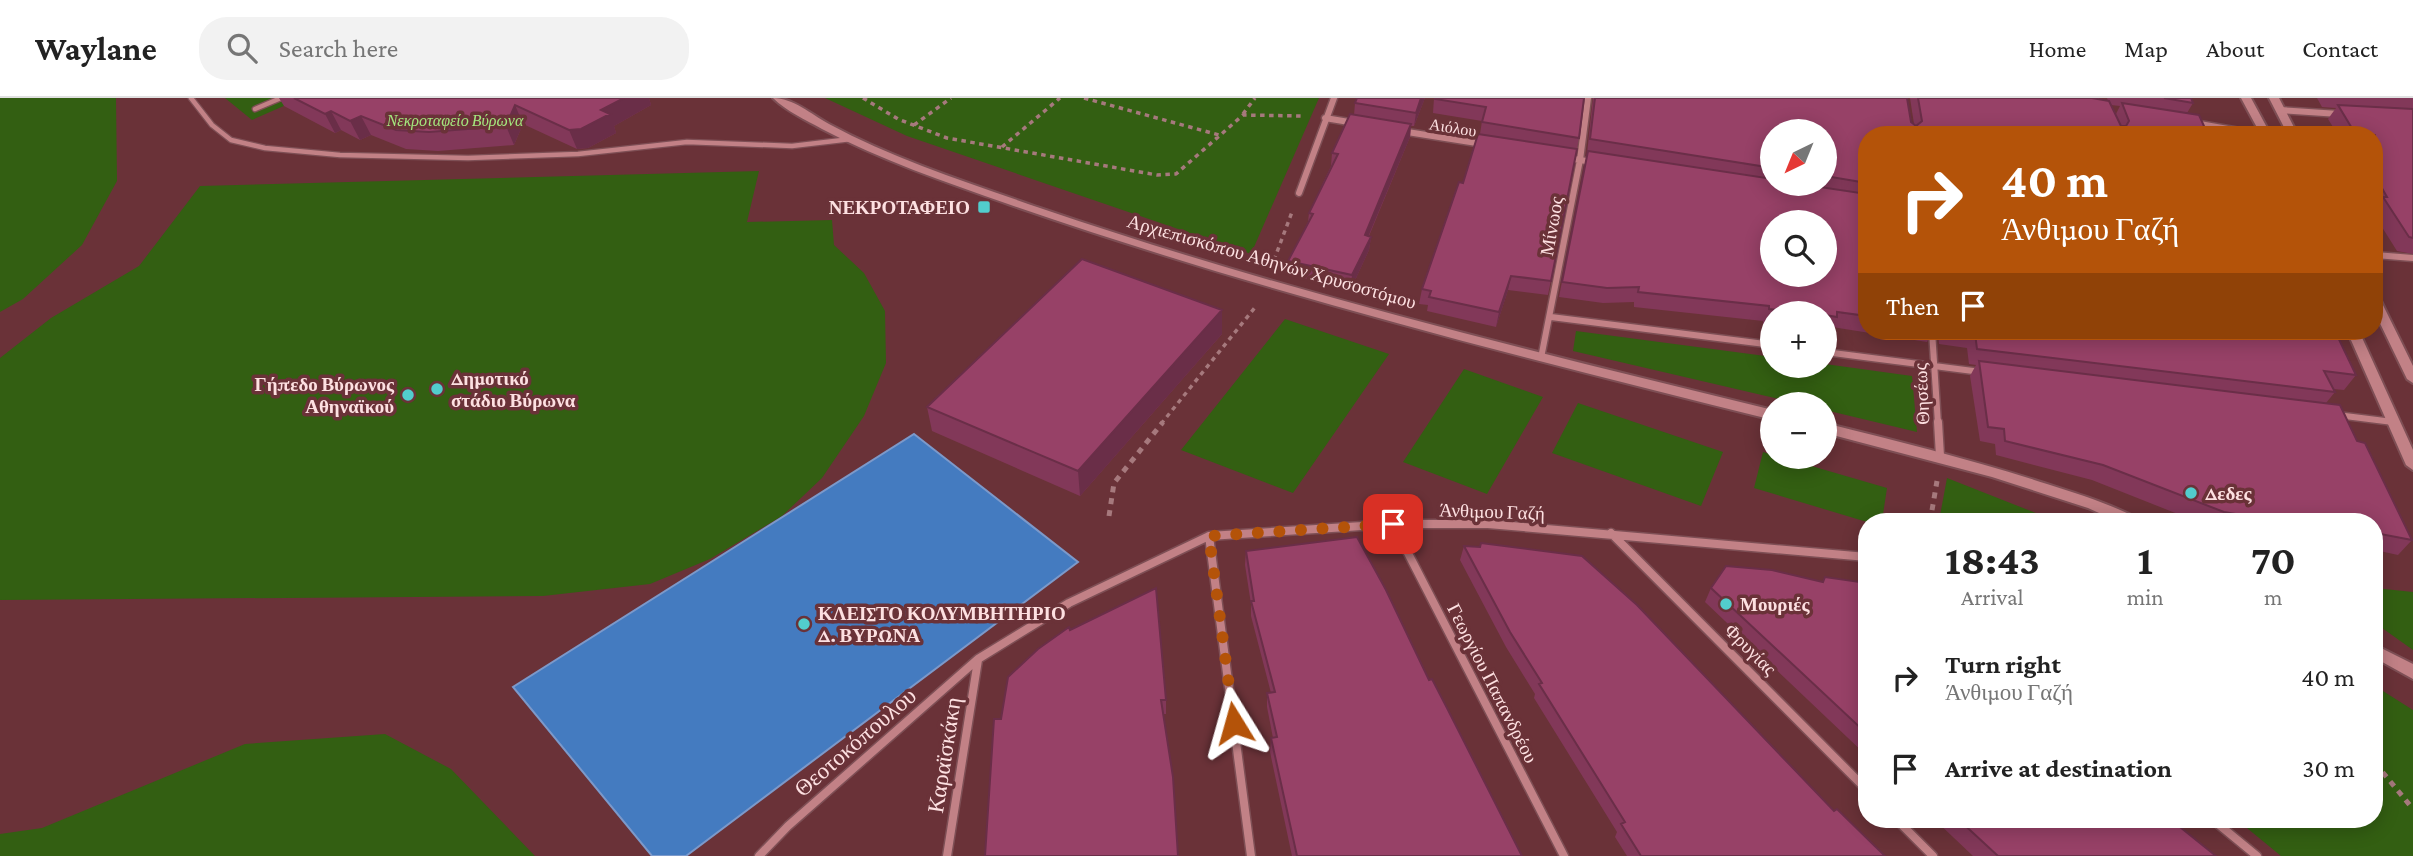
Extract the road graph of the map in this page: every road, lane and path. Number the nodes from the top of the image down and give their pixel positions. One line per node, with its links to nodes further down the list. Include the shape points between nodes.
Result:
1 (191, 98): 26 (lane, via 231,140 340,155 482,158 687,142 792,146)
2 (281, 98): 13 (lane)
3 (778, 98): 26 (street, Αρχιεπισκόπου Αθηνών Χρυσοστόμου)
4 (863, 98): 19 (path)
5 (951, 98): 19 (path)
6 (1060, 98): 28 (path)
7 (1084, 98): 25 (path)
8 (1255, 98): 16 (path)
9 (1334, 98): 17 (street)
10 (1588, 98): 30 (street, Μίνωος)
11 (2246, 98): 22 (street)
12 (2274, 98): 14 (street)
13 (255, 109)
14 (2280, 110): 15 (street); 23 (street)
15 (2346, 114)
16 (1243, 115): 17 (path); 25 (path)
17 (1325, 118): 20 (street); 32 (street)
18 (2183, 122): 21 (street)
19 (913, 125): 28 (path, via 947,138)
20 (1365, 125)
21 (2208, 126)
22 (2260, 126)
23 (2288, 126)
24 (1392, 129): 27 (street, Αιόλου)
25 (1220, 135): 28 (path, via 1177,174 1117,169)
26 (851, 139): 35 (street, Αρχιεπισκόπου Αθηνών Χρυσοστόμου, via 1083,227)
27 (1486, 145)
28 (1002, 147)
29 (1553, 156): 30 (street)
30 (1580, 160): 31 (street); 36 (street, Μίνωος)
31 (1607, 164)
32 (1299, 193): 35 (path)
33 (2383, 256): 34 (street)
34 (2413, 258)
35 (1265, 283): 43 (street, Αρχιεπισκόπου Αθηνών Χρυσοστόμου)
36 (1551, 317): 41 (street); 43 (street, Μίνωος)
37 (2383, 317): 46 (street)
38 (1242, 324): 56 (path, via 1114,483)
39 (1934, 340): 44 (street, Θησέως)
40 (2357, 340): 49 (street)
41 (1760, 343)
42 (1837, 354): 44 (street)
43 (1541, 358): 47 (street, Αρχιεπισκόπου Αθηνών Χρυσοστόμου)
44 (1936, 366): 45 (street); 51 (street, Θησέως)
45 (1991, 373)
46 (2413, 379)
47 (1760, 412)
48 (2323, 414): 49 (street)
49 (2393, 422): 52 (street)
50 (1837, 431): 51 (street)
51 (1940, 456): 55 (street)
52 (2413, 466)
53 (1936, 486): 54 (path)
54 (1932, 513)
55 (2117, 513)
56 (1109, 516)
57 (1393, 524): 58 (street, Άνθιμου Γαζή, via 1488,524); 59 (street, Άνθιμου Γαζή); 72 (street, Γεωργίου Παπανδρέου)
58 (1610, 533): 60 (street, Άνθιμου Γαζή); 65 (street, Φρυγίας)
59 (1209, 536): 62 (street, Άνθιμου Γαζή, via 1069,603); 71 (street)
60 (1858, 556)
61 (2383, 655): 63 (street)
62 (978, 659): 69 (street, Θεοτοκόπουλου); 70 (street, Καραϊσκάκη)
63 (2413, 672)
64 (2383, 773): 66 (path)
65 (1858, 781)
66 (2413, 809)
67 (1905, 828): 73 (street)
68 (2223, 828): 74 (street)
69 (759, 856)
70 (947, 856)
71 (1251, 856)
72 (1564, 856)
73 (1933, 856)
74 (2257, 856)

